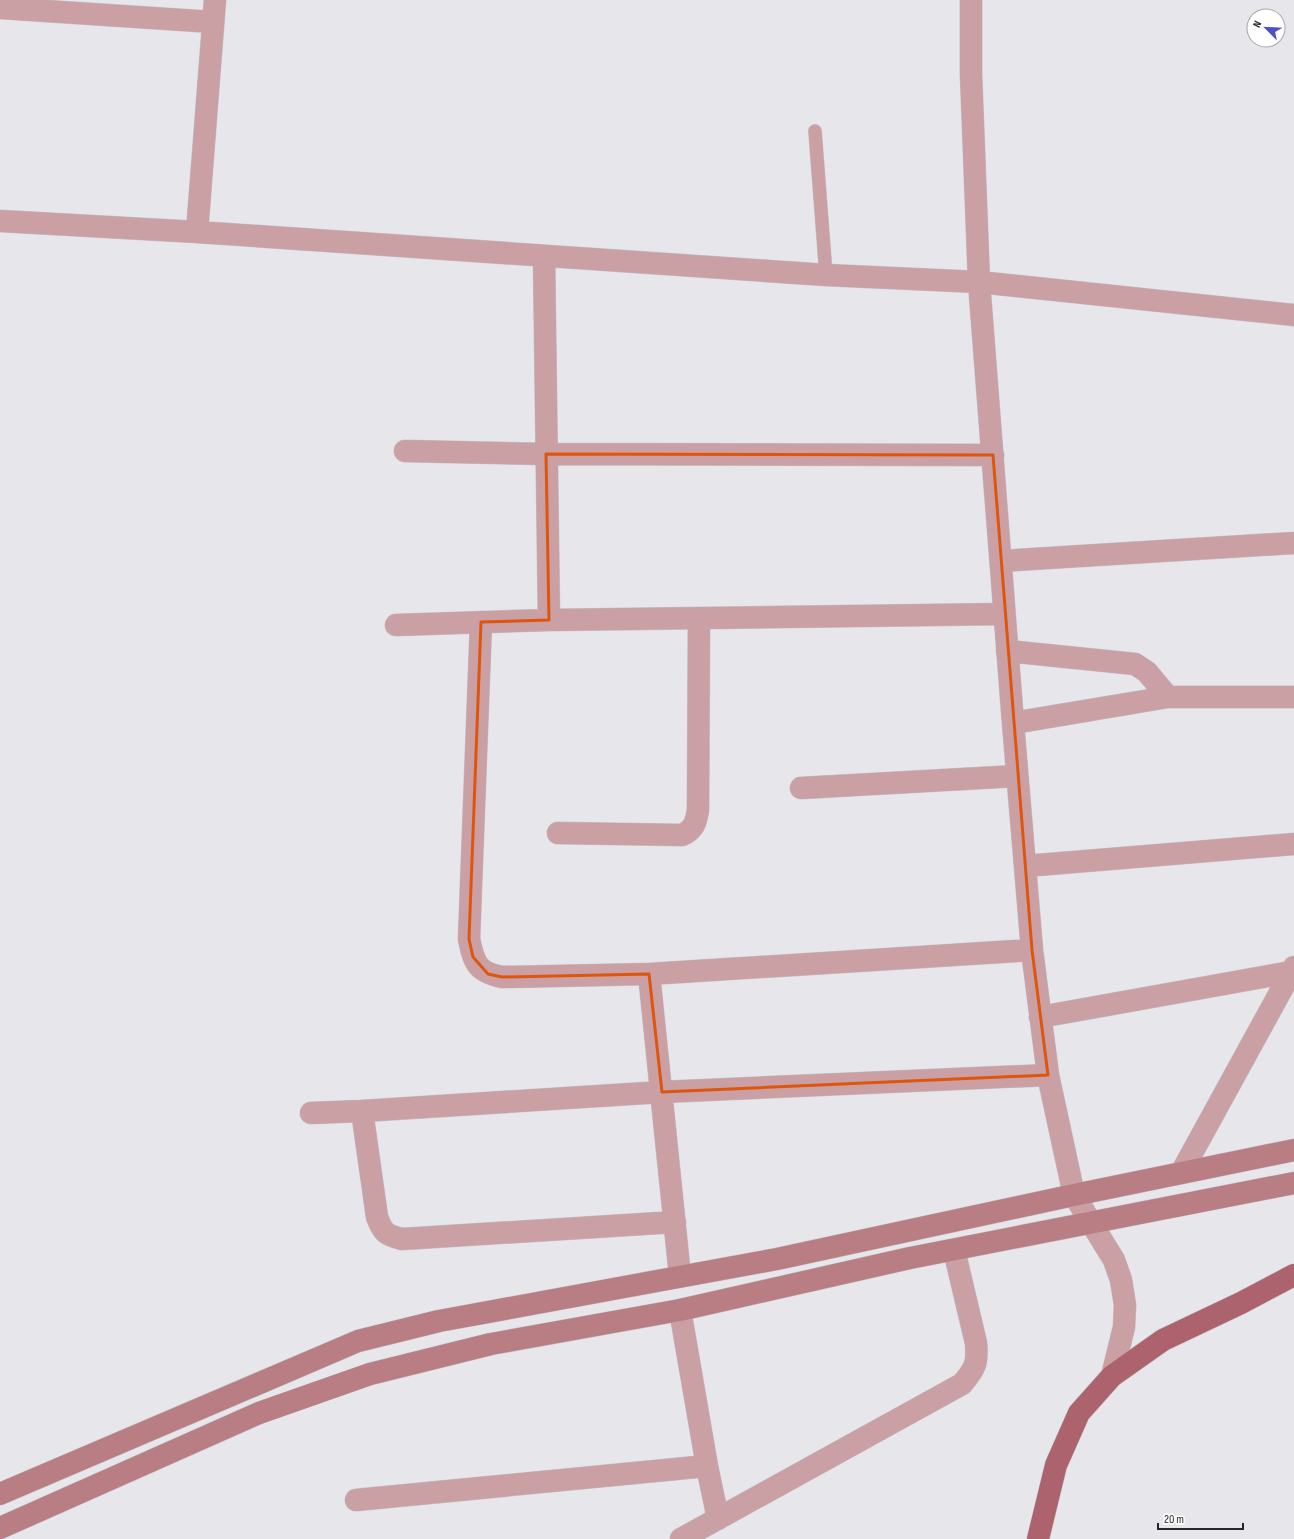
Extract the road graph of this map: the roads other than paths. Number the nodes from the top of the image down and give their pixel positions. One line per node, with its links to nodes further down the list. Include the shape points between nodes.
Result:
1 (215, 0): 4 (street)
2 (971, 0): 10 (street, via 971,74)
3 (0, 8): 4 (street)
4 (213, 22): 7 (street)
5 (815, 131): 9 (lane)
6 (0, 221): 7 (street)
7 (197, 232): 8 (street)
8 (544, 256): 9 (street); 13 (street)
9 (826, 275): 10 (street)
10 (979, 282): 11 (street); 14 (street)
11 (1294, 315)
12 (405, 451): 13 (street)
13 (546, 454): 14 (street); 19 (street)
14 (993, 455): 16 (street)
15 (1294, 543): 16 (street)
16 (1001, 561): 17 (street)
17 (1004, 614): 18 (street); 22 (street)
18 (699, 619): 19 (street); 28 (street, via 698,810 696,822 690,832 682,835)
19 (549, 620): 20 (street)
20 (481, 622): 21 (street); 33 (street, via 469,939 473,957 479,967 488,974 502,977)
21 (396, 625)
22 (1007, 651): 23 (street, via 1135,664 1147,672); 25 (street)
23 (1168, 697): 24 (street); 25 (street)
24 (1294, 697)
25 (1013, 723): 26 (street)
26 (1017, 776): 27 (street); 30 (street)
27 (801, 788)
28 (558, 833)
29 (1294, 844): 30 (street)
30 (1025, 866): 31 (street)
31 (1032, 950): 33 (street); 34 (street)
32 (1293, 970): 34 (street); 40 (street)
33 (649, 974): 36 (street)
34 (1040, 1017): 35 (street)
35 (1048, 1075): 36 (street); 42 (street)
36 (662, 1092): 37 (street); 43 (street)
37 (362, 1112): 38 (street); 43 (street, via 377,1216 381,1229 390,1236 402,1239)
38 (311, 1113)
39 (1294, 1150): 40 (main road)
40 (1181, 1173): 42 (main road)
41 (1294, 1183): 44 (main road)
42 (1074, 1195): 44 (street); 47 (main road, via 777,1259)
43 (675, 1222): 47 (street)
44 (1090, 1223): 45 (main road); 49 (street, via 1114,1260 1125,1304 1124,1327)
45 (954, 1250): 48 (main road); 53 (street, via 976,1343 977,1358 972,1372 962,1384)
46 (1294, 1275): 49 (main road, via 1163,1340)
47 (680, 1276): 51 (main road, via 439,1321 358,1341)
48 (680, 1310): 50 (street); 54 (main road, via 491,1344 370,1374 259,1413)
49 (1112, 1376): 56 (main road, via 1079,1413 1056,1465)
50 (707, 1466): 52 (street); 53 (street)
51 (0, 1494)
52 (356, 1500)
53 (718, 1519): 55 (street)
54 (0, 1528)
55 (681, 1539)
56 (1038, 1539)

